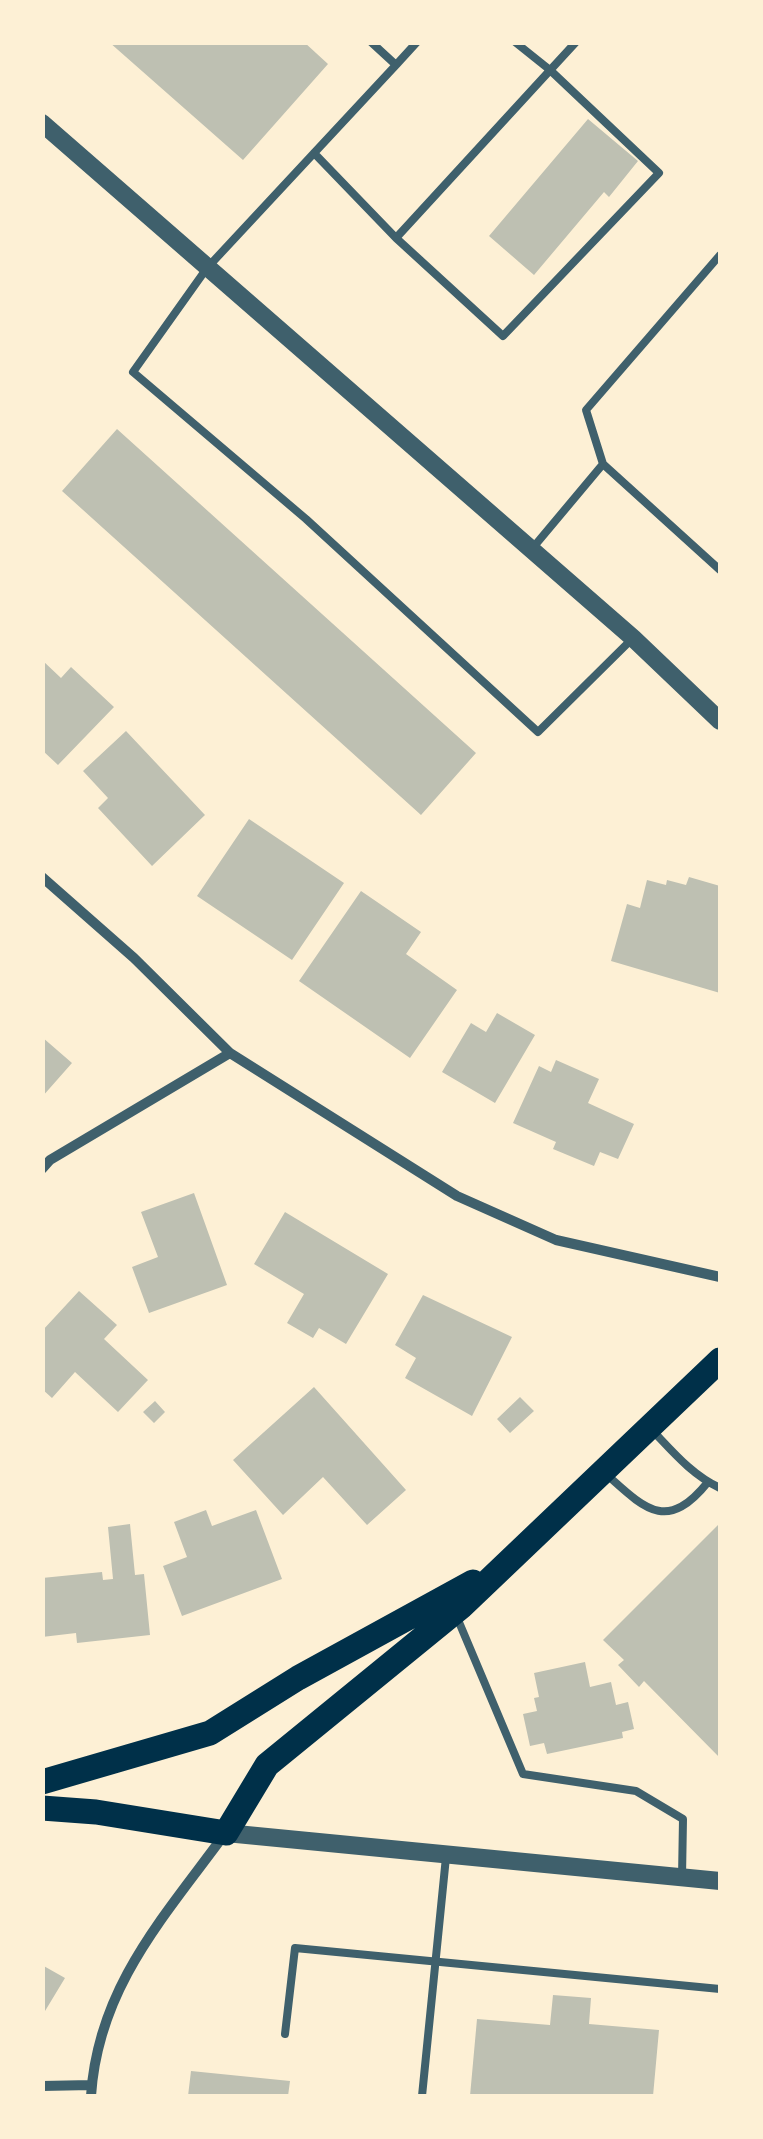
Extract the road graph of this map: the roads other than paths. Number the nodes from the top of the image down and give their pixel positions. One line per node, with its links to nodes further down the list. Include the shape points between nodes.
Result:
1 (371, 42): 5 (lane)
2 (417, 42): 5 (lane)
3 (515, 42): 6 (lane)
4 (576, 42): 6 (lane)
5 (396, 65): 8 (lane)
6 (550, 70): 9 (lane); 9 (lane, via 660,173 503,336)
7 (42, 123): 11 (street)
8 (314, 153): 9 (lane); 11 (lane)
9 (396, 238)
10 (720, 255): 12 (lane, via 586,410)
11 (208, 268): 13 (street); 15 (lane, via 133,372 306,519 538,732)
12 (602, 464): 13 (lane); 14 (lane)
13 (531, 550): 15 (street)
14 (720, 570)
15 (633, 638): 16 (street)
16 (720, 720)
17 (42, 877): 18 (street)
18 (230, 1053): 19 (street); 20 (street, via 457,1196 556,1240)
19 (42, 1169)
20 (720, 1277)
21 (720, 1360): 22 (main road)
22 (650, 1427): 23 (main road); 24 (lane)
23 (604, 1472): 24 (lane, via 652,1510 684,1506); 26 (main road, via 508,1562)
24 (708, 1482): 25 (lane)
25 (720, 1488)
26 (451, 1604): 27 (main road, via 298,1678 210,1733); 29 (main road, via 267,1765); 31 (lane, via 523,1774 636,1790 683,1819)
27 (42, 1782)
28 (42, 1808): 29 (main road)
29 (226, 1833): 30 (street); 37 (street, via 134,1958 103,2024)
30 (446, 1854): 31 (street); 33 (lane)
31 (682, 1877): 32 (street)
32 (720, 1881)
33 (435, 1962): 34 (lane); 35 (lane, via 295,1948); 38 (lane)
34 (720, 1989)
35 (285, 2034)
36 (42, 2086): 37 (street)
37 (91, 2091)
38 (422, 2096)

